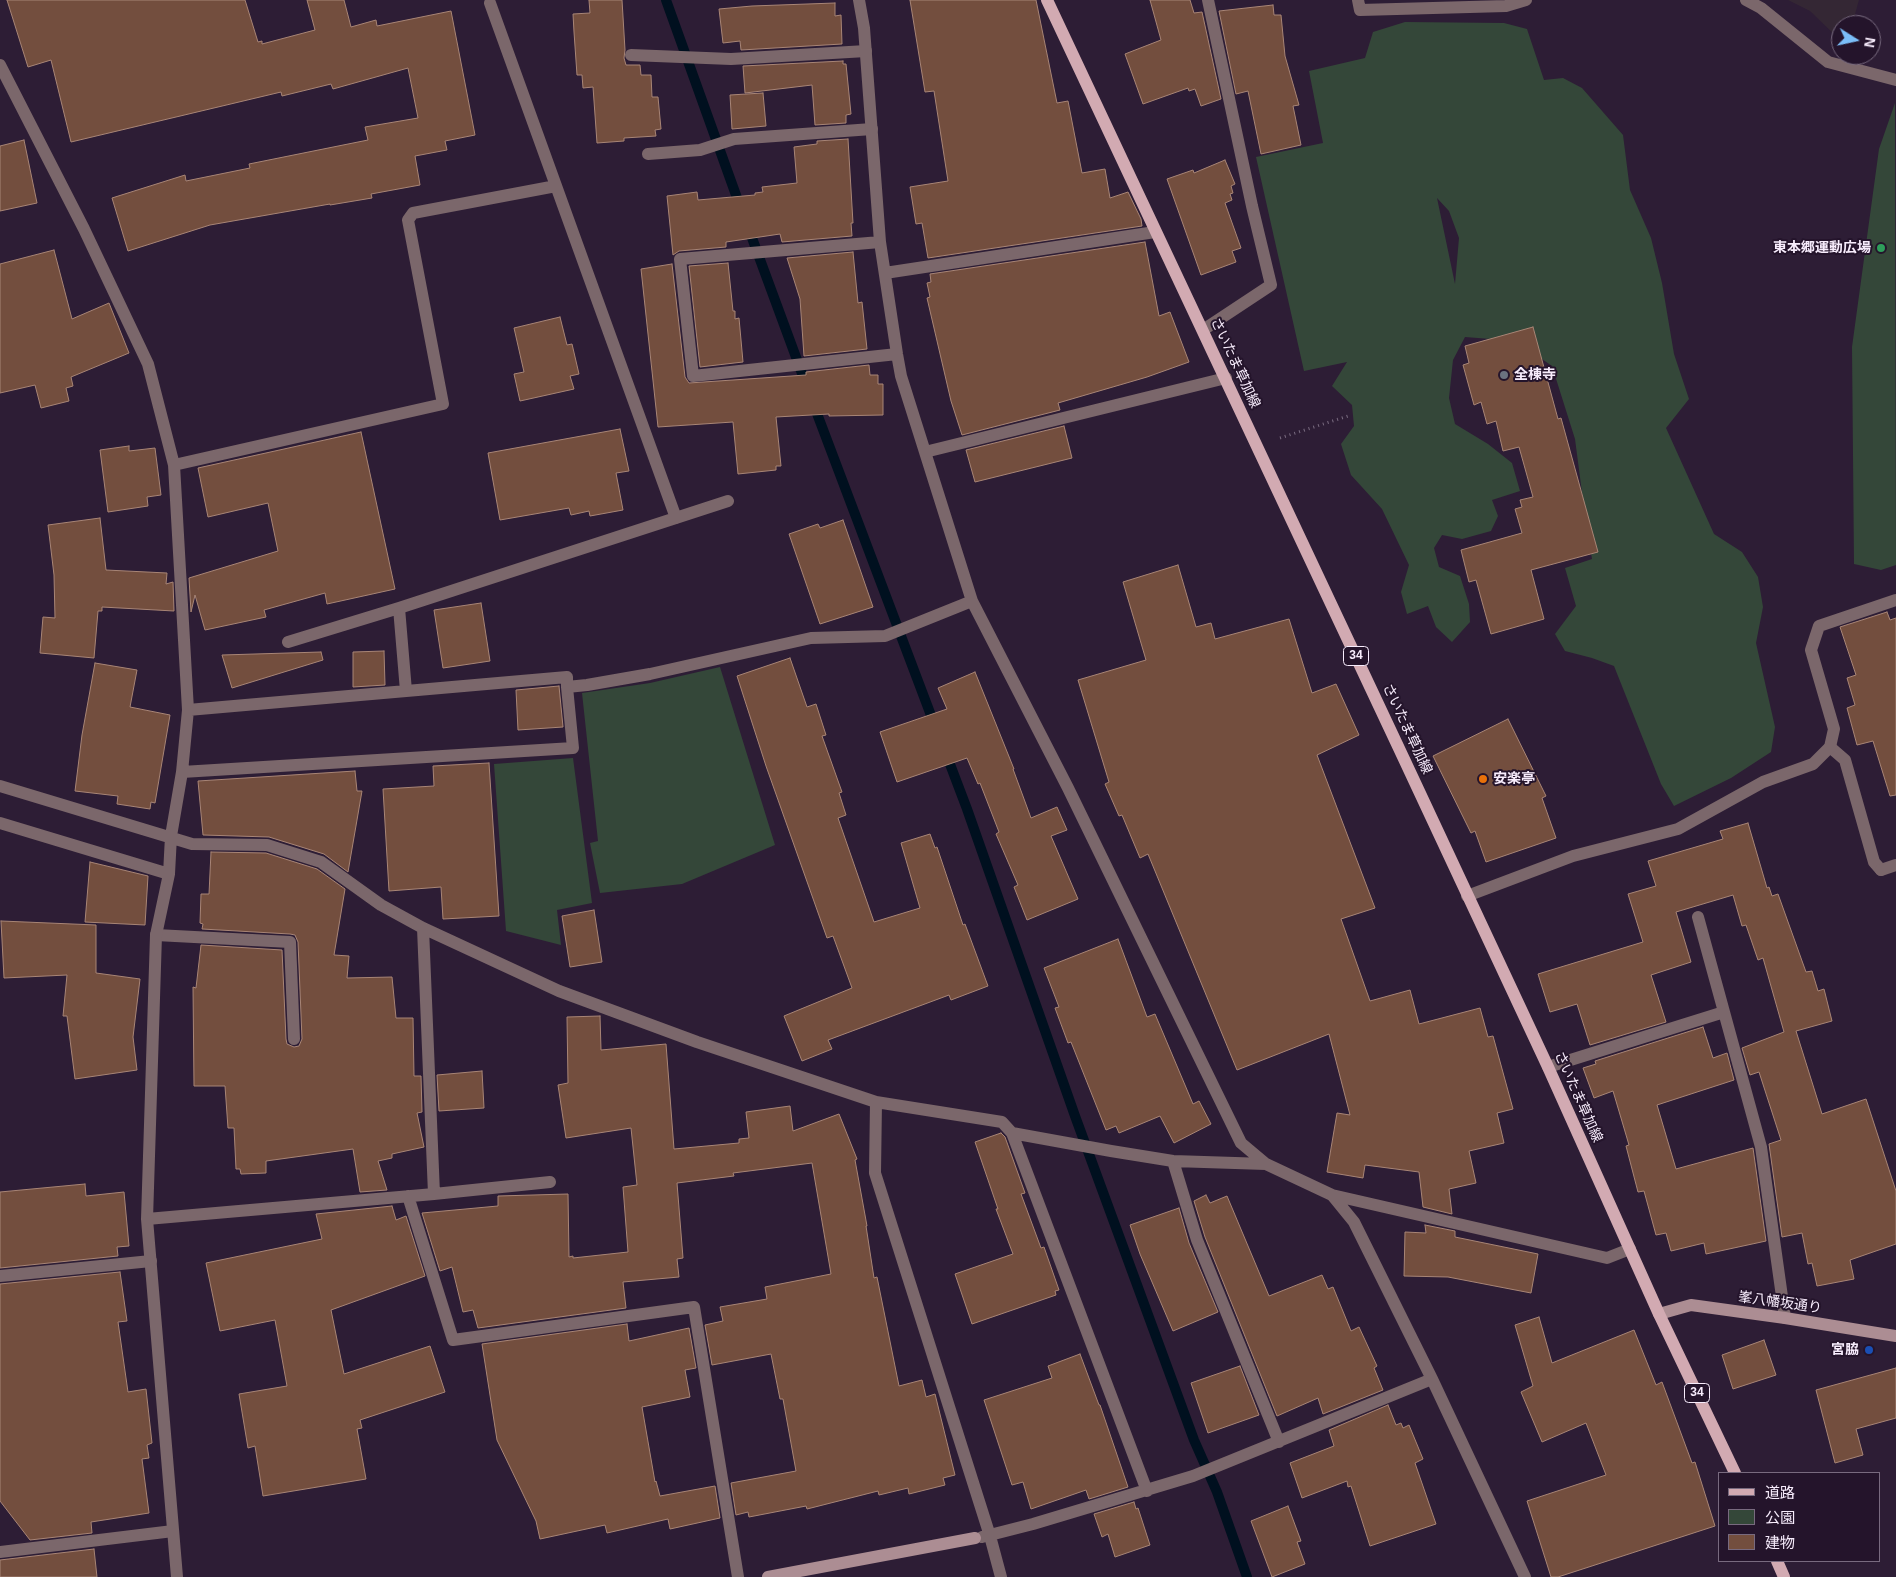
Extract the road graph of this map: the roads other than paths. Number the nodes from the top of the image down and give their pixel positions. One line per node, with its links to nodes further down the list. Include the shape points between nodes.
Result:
1 (859, 0): 8 (street)
2 (1047, 0): 15 (main road, さいたま草加線 / 34)
3 (1208, 0): 18 (street, via 1271,285)
4 (1358, 0): 5 (street, via 1360,10 1506,6)
5 (1526, 0)
6 (1746, 0): 11 (street, via 1761,8 1828,62)
7 (490, 3): 14 (street)
8 (866, 51): 9 (street, via 731,59); 12 (street)
9 (632, 55)
10 (0, 65): 22 (street, via 84,229 148,364)
11 (1896, 80)
12 (872, 129): 13 (street, via 734,140 700,150); 16 (street)
13 (648, 154)
14 (556, 186): 22 (street, via 413,213 408,220 443,404); 24 (street)
15 (1155, 232): 17 (street); 18 (main road, さいたま草加線 / 34)
16 (880, 242): 17 (street); 19 (street, via 680,259 693,376)
17 (885, 273): 19 (street)
18 (1203, 330): 20 (main road, さいたま草加線 / 34)
19 (897, 354): 21 (street)
20 (1226, 378): 21 (street); 39 (main road, さいたま草加線 / 34)
21 (926, 452): 26 (street)
22 (174, 465): 31 (street)
23 (728, 501): 24 (street)
24 (676, 518): 27 (street)
25 (1896, 600): 32 (street, via 1819,626 1811,650 1834,729)
26 (972, 602): 29 (street, via 885,636 811,638 650,674); 49 (street, via 1068,788 1241,1143)
27 (399, 608): 28 (street); 30 (street)
28 (288, 642)
29 (567, 687): 30 (street, via 567,677); 33 (street, via 573,748)
30 (406, 692): 31 (street)
31 (188, 710): 33 (street)
32 (1830, 748): 37 (street, via 1845,760 1874,862 1881,870); 39 (street, via 1814,764 1764,782 1678,829 1573,856)
33 (182, 772): 36 (street)
34 (0, 786): 36 (street)
35 (0, 823): 38 (street)
36 (171, 836): 38 (street); 41 (street, via 192,844 267,845 321,862 382,905)
37 (1896, 865)
38 (169, 874): 42 (street)
39 (1467, 896): 45 (main road, さいたま草加線 / 34)
40 (1698, 917): 43 (street)
41 (423, 928): 46 (street, via 559,991 696,1042); 51 (street)
42 (156, 935): 44 (street, via 290,942); 54 (street)
43 (1724, 1012): 45 (street); 59 (street, via 1761,1146)
44 (294, 1039)
45 (1548, 1067): 55 (main road, さいたま草加線 / 34)
46 (876, 1102): 47 (street, via 1002,1122); 66 (street, via 874,1172)
47 (1012, 1133): 48 (street); 64 (street)
48 (1173, 1161): 49 (street); 62 (street, via 1197,1240)
49 (1266, 1164): 52 (street)
50 (550, 1182): 51 (street)
51 (434, 1194): 53 (street)
52 (1332, 1195): 55 (street, via 1607,1258); 61 (street, via 1354,1222)
53 (408, 1196): 54 (street); 70 (street, via 453,1340 694,1307)
54 (147, 1220): 56 (street)
55 (1630, 1249): 58 (main road, さいたま草加線 / 34)
56 (151, 1261): 57 (street); 65 (street)
57 (0, 1276)
58 (1660, 1314): 59 (street, 峯八幡坂通り, via 1691,1306); 63 (main road, さいたま草加線 / 34)
59 (1785, 1318): 60 (street, 峯八幡坂通り)
60 (1896, 1336)
61 (1432, 1379): 62 (street); 73 (street)
62 (1279, 1442): 64 (street)
63 (1735, 1472)
64 (1147, 1491): 66 (street)
65 (173, 1531): 67 (street); 69 (street)
66 (990, 1536): 71 (street); 72 (street)
67 (0, 1552)
68 (1777, 1562): 74 (main road)
69 (177, 1577)
70 (738, 1577)
71 (768, 1577)
72 (1001, 1577)
73 (1525, 1577)
74 (1784, 1577)

